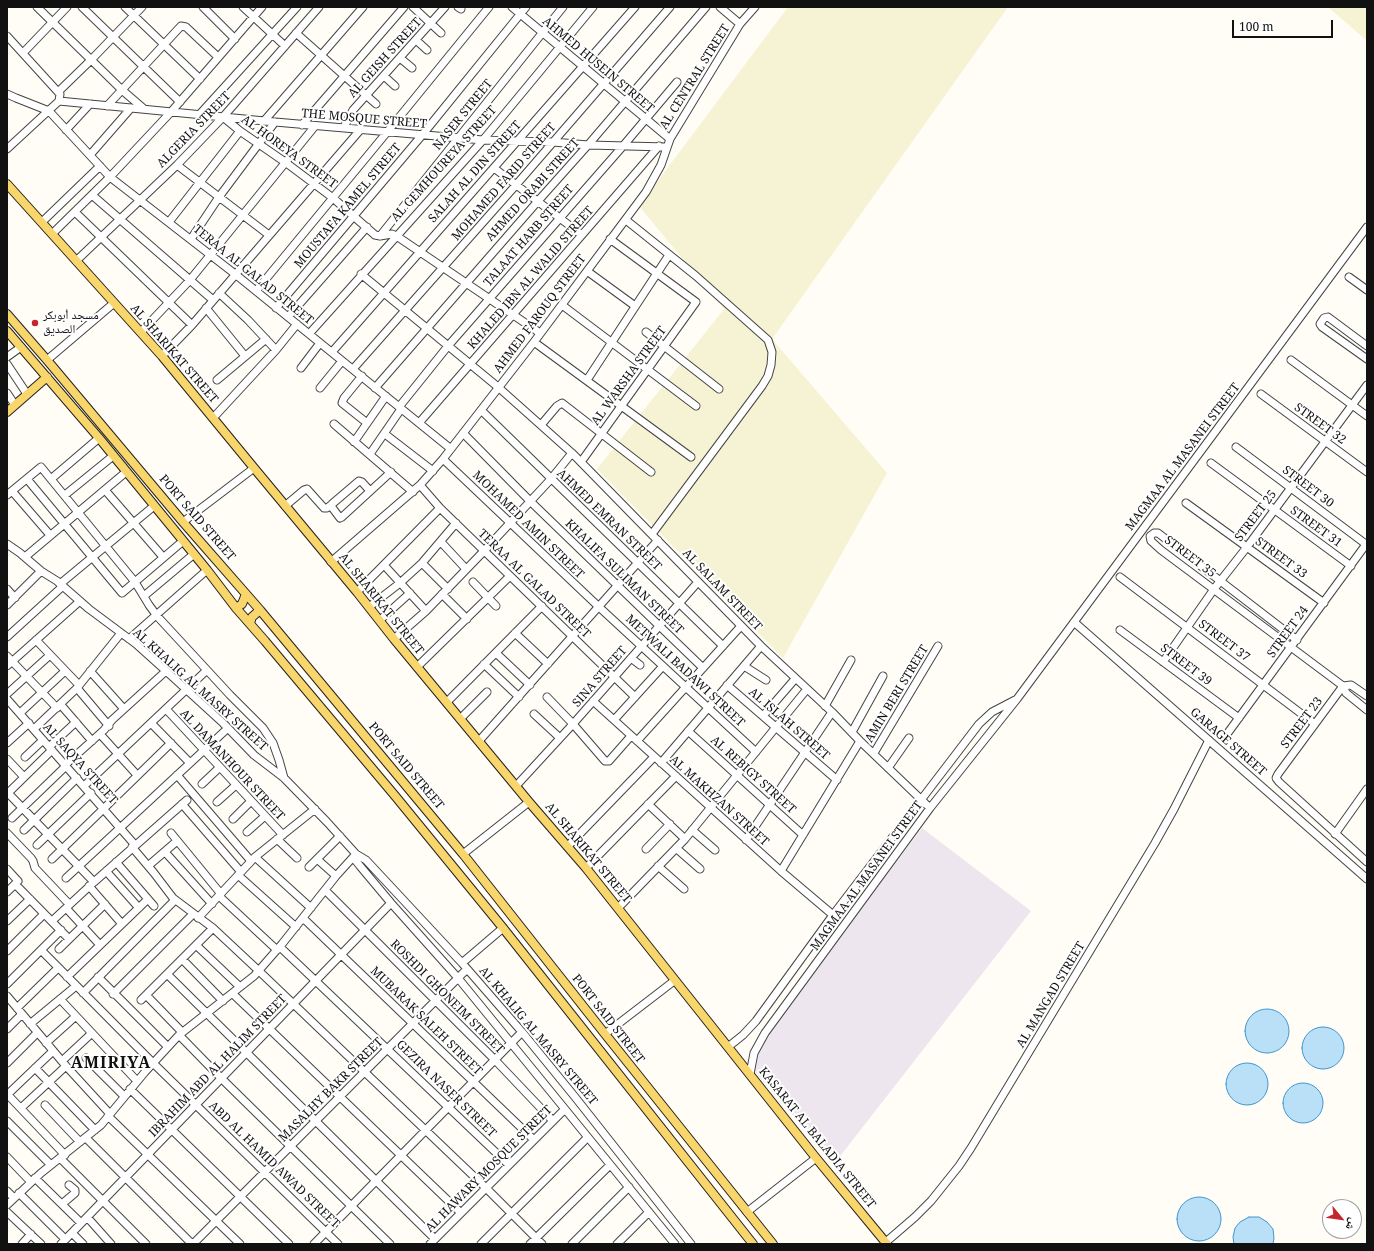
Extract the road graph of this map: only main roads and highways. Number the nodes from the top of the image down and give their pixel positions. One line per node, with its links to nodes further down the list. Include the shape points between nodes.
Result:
1 (7, 184): 10 (main road, AL SHARIKAT STREET, via 162,356 460,719 568,846)
2 (7, 314): 6 (main road, PORT SAID STREET)
3 (9, 336): 4 (main road, PORT SAID STREET)
4 (47, 377): 5 (main road); 7 (main road, PORT SAID STREET)
5 (7, 412)
6 (246, 594): 7 (main road); 8 (main road, PORT SAID STREET)
7 (236, 608): 9 (main road, PORT SAID STREET)
8 (260, 610): 9 (main road, via 252,617); 13 (main road, PORT SAID STREET, via 464,854 604,1034)
9 (250, 623): 12 (main road, PORT SAID STREET, via 503,928)
10 (728, 1047): 11 (main road, KASARAT AL BALADIA STREET)
11 (887, 1243)
12 (753, 1244)
13 (773, 1244)

